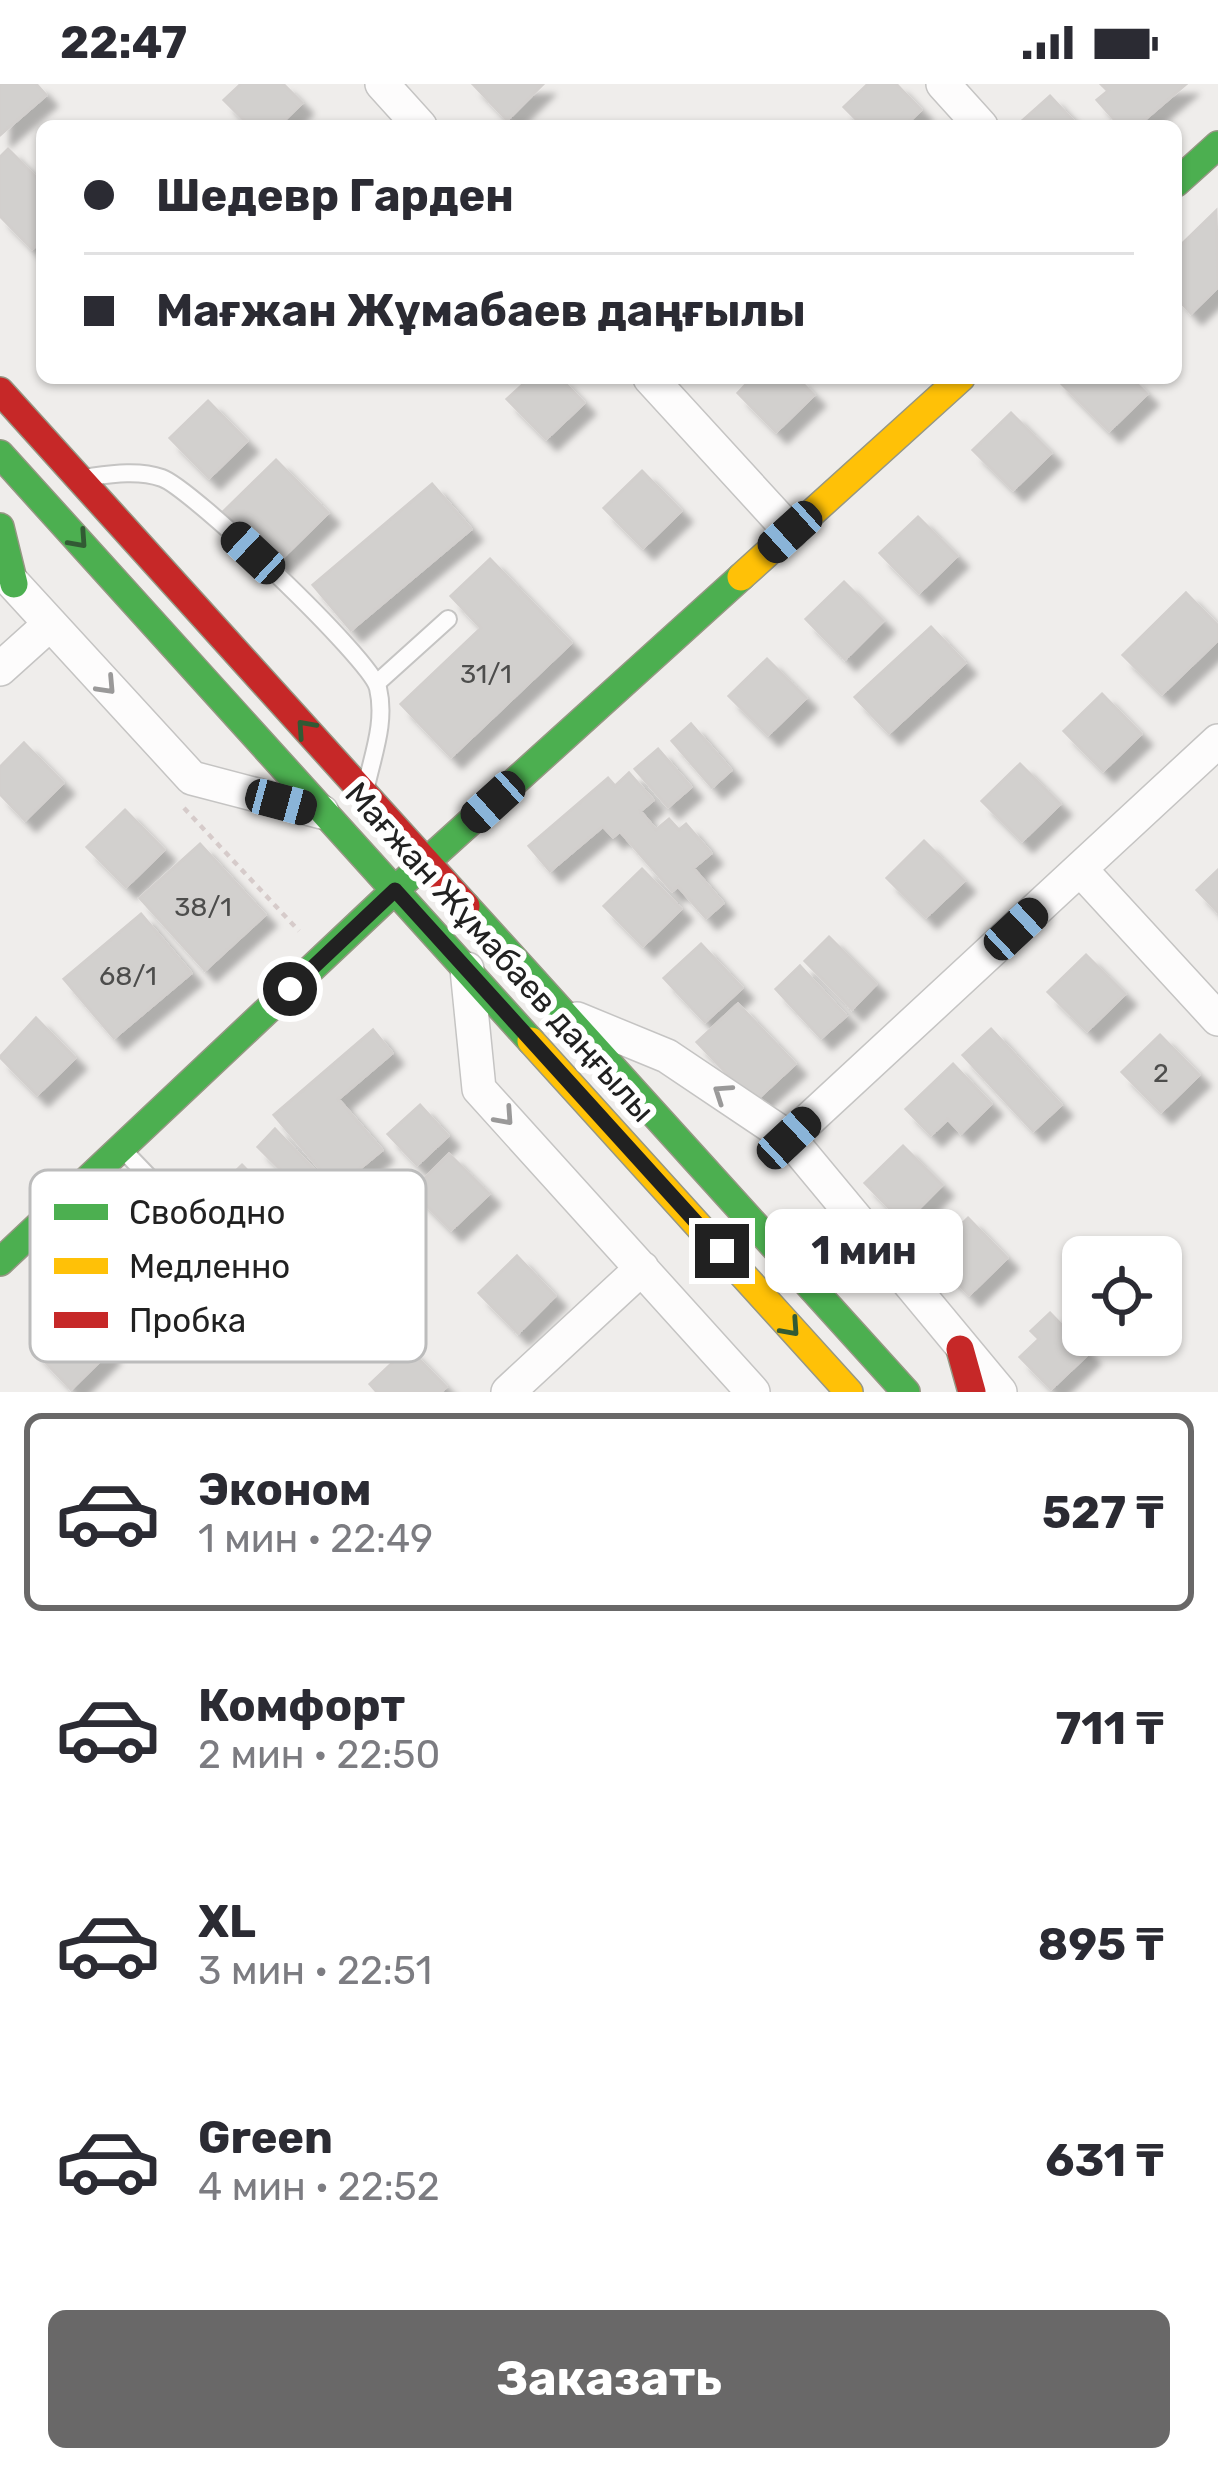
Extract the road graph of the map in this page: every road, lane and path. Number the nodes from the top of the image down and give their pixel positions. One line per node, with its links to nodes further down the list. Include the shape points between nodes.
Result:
1 (382, 84): 3 (street)
2 (943, 84): 4 (street)
3 (415, 120)
4 (976, 120)
5 (1218, 146): 6 (main road)
6 (1182, 178)
7 (655, 384): 13 (street)
8 (954, 384): 13 (main road)
9 (0, 391): 11 (main road, Мағжан Жұмабаев даңғылы)
10 (0, 454): 21 (main road, Мағжан Жұмабаев даңғылы, one-way to 21)
11 (79, 478): 18 (lane, via 165,478 333,629); 20 (main road, Мағжан Жұмабаев даңғылы, one-way to 11)
12 (0, 526): 14 (main road)
13 (790, 532): 22 (main road)
14 (7, 576): 16 (street)
15 (448, 619): 18 (lane)
16 (50, 624): 17 (street); 21 (street, one-way to 21, via 192,778)
17 (0, 669)
18 (377, 683): 20 (lane, via 381,725)
19 (1218, 741): 23 (street)
20 (364, 794): 22 (main road, Мағжан Жұмабаев даңғылы)
21 (326, 813): 24 (main road, Мағжан Жұмабаев даңғылы)
22 (426, 862): 24 (main road); 26 (main road, Мағжан Жұмабаев даңғылы)
23 (1080, 869): 27 (street); 28 (street)
24 (395, 890): 25 (main road, Мағжан Жұмабаев даңғылы); 29 (main road)
25 (466, 969): 34 (street, one-way to 34, via 478,1089); 38 (main road, Мағжан Жұмабаев даңғылы, one-way to 38)
26 (564, 1014): 28 (street, one-way to 26, via 667,1056); 39 (main road, Мағжан Жұмабаев даңғылы)
27 (1218, 1019)
28 (789, 1138): 35 (street)
29 (122, 1148): 30 (main road); 31 (lane)
30 (98, 1170)
31 (143, 1170)
32 (30, 1234): 33 (main road)
33 (0, 1262)
34 (642, 1268): 36 (street); 37 (street)
35 (960, 1349): 40 (main road); 41 (street)
36 (508, 1392)
37 (753, 1392)
38 (849, 1392)
39 (906, 1392)
40 (973, 1392)
41 (1000, 1392)

